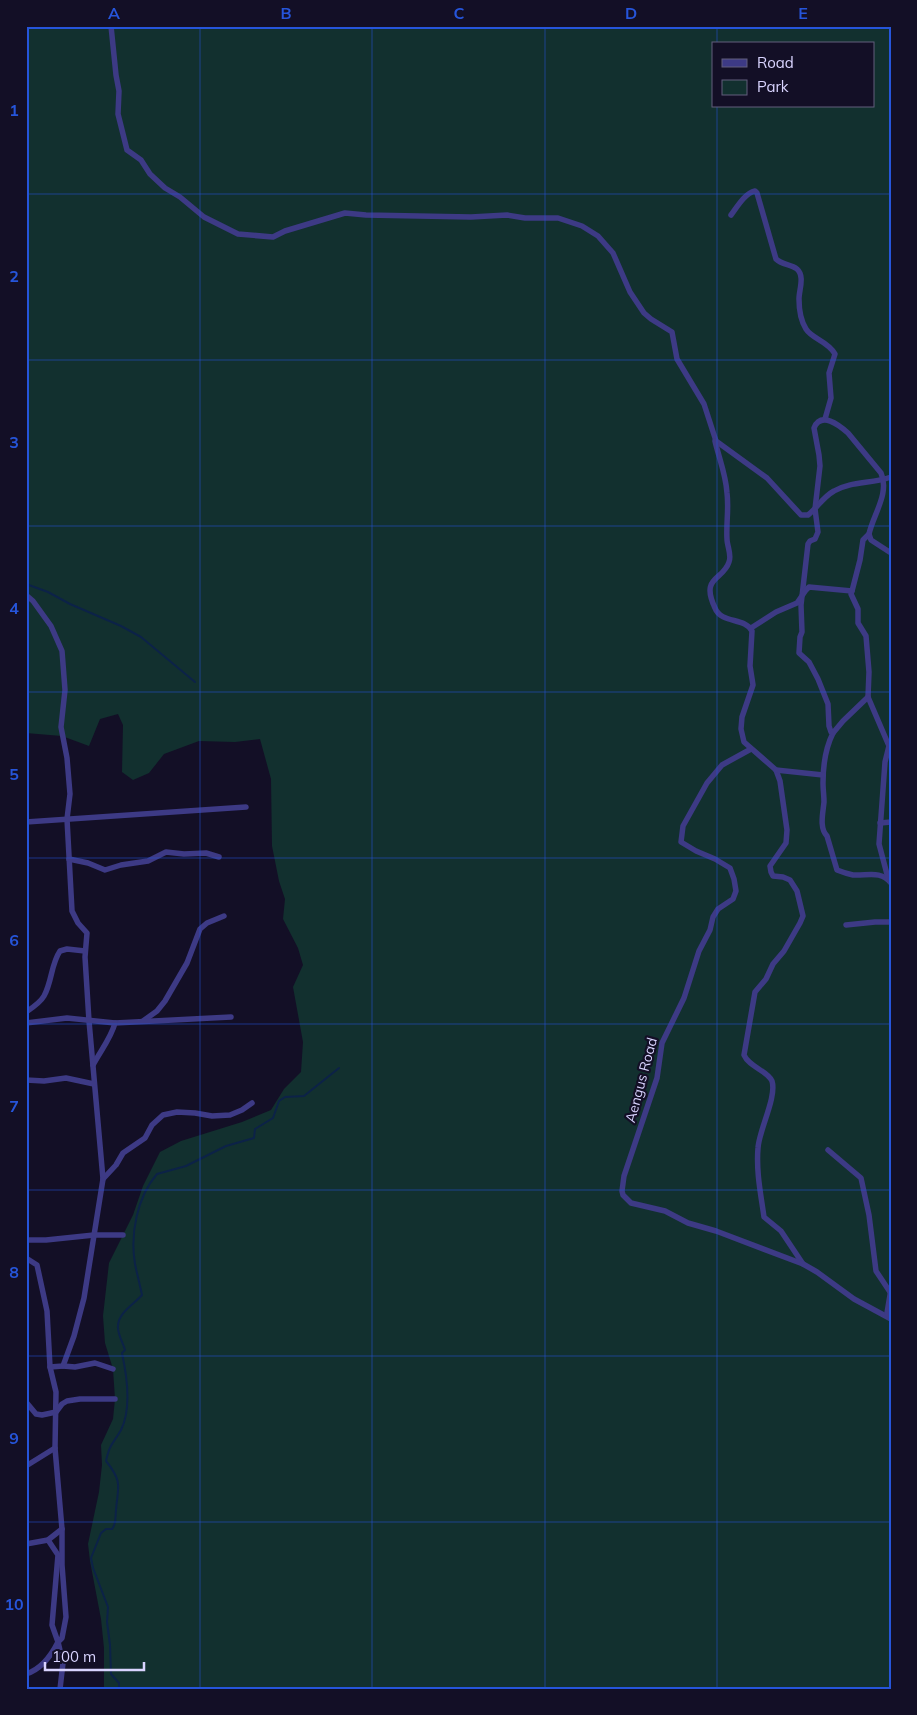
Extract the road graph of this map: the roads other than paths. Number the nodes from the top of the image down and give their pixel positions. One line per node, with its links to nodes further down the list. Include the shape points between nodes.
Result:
1 (111, 26): 4 (street, via 119,91 118,114 127,150 142,160 150,174 165,188 204,217 238,234 273,237 345,214 507,215 558,218 582,226 598,236 613,253 644,313 672,332 677,358 704,404)
2 (731, 215): 3 (street, via 748,194 755,191 776,259 797,268 800,274 799,302 803,321 810,334 821,339 835,354 829,373 831,398)
3 (825, 419): 6 (street, via 848,433 881,473); 7 (street, via 814,428 820,466)
4 (712, 432): 7 (street, via 720,445 733,451 767,478 801,515 806,516); 13 (street, via 728,493 730,561 711,584 711,595 715,610 721,616)
5 (891, 477): 6 (street)
6 (883, 480): 7 (street, via 846,485 823,498); 8 (street, via 880,505)
7 (815, 509): 12 (street, via 818,532 808,544)
8 (869, 534): 9 (street, via 871,540); 10 (street, via 863,540)
9 (891, 553)
10 (852, 591): 12 (street, via 813,587); 14 (street, via 858,609 858,623 866,636)
11 (26, 595): 21 (street, via 51,626 62,651 65,690 62,727 70,794)
12 (802, 595): 13 (street, via 797,603); 15 (street, via 799,653 809,662 818,679 828,704 829,726)
13 (751, 628): 17 (street, via 753,686 741,729 744,742)
14 (868, 697): 15 (street); 16 (street)
15 (833, 733): 19 (street, via 828,742)
16 (890, 745): 24 (street, via 885,762)
17 (751, 748): 18 (street); 48 (street, Aengus Road, via 722,764 683,826 682,842 730,868 736,891 713,917 684,998 662,1044 657,1078 624,1176 622,1191 630,1203 665,1210 688,1223)
18 (776, 770): 19 (street); 48 (street, via 784,796 787,830 786,843 770,866 771,872 773,876 790,880 797,891 803,916 784,951 755,992 744,1056 771,1078 773,1084 758,1147 758,1178 764,1217 781,1231)
19 (823, 775): 27 (street, via 823,833 827,836 835,868 853,875 870,874)
20 (246, 807): 21 (street)
21 (67, 819): 22 (street); 26 (street)
22 (26, 822)
23 (891, 822): 24 (street)
24 (880, 823): 27 (street, via 878,844)
25 (219, 858): 26 (street, via 206,853 166,852 148,861 121,864 105,870)
26 (69, 859): 31 (street, via 72,910 87,933)
27 (889, 880)
28 (224, 916): 35 (street, via 200,929 187,963 165,1002)
29 (891, 922): 30 (street)
30 (846, 925)
31 (85, 951): 32 (street, via 60,951 43,997); 34 (street)
32 (26, 1012)
33 (231, 1017): 35 (street)
34 (89, 1021): 36 (street, via 67,1018); 37 (street); 38 (street)
35 (143, 1021): 37 (street)
36 (26, 1023)
37 (115, 1023): 38 (street, via 112,1035)
38 (93, 1066): 40 (street)
39 (26, 1080): 40 (street, via 66,1078)
40 (94, 1084): 43 (street)
41 (252, 1102): 43 (street, via 230,1115 177,1112 163,1115 144,1138 123,1153)
42 (828, 1150): 49 (street, via 861,1178 876,1271)
43 (103, 1179): 44 (street)
44 (94, 1235): 45 (street); 46 (street); 51 (street, via 84,1298)
45 (123, 1235)
46 (26, 1240)
47 (26, 1258): 52 (street, via 37,1265 47,1311)
48 (803, 1264): 50 (street, Aengus Road, via 854,1299)
49 (890, 1290): 50 (street, Aengus Road, via 887,1313)
50 (891, 1319)
51 (64, 1366): 52 (street); 53 (street, via 75,1368 95,1362)
52 (50, 1367): 56 (street, via 56,1392)
53 (113, 1369)
54 (115, 1399): 56 (street, via 68,1401)
55 (26, 1402): 56 (street, via 36,1414)
56 (56, 1412): 57 (street)
57 (55, 1448): 58 (street); 59 (street)
58 (26, 1466)
59 (62, 1529): 60 (street); 62 (street, via 66,1618 62,1638)
60 (48, 1540): 61 (street); 62 (street, via 58,1555 52,1625)
61 (26, 1544)
62 (58, 1642): 63 (street, via 40,1668); 64 (street, via 63,1664)
63 (26, 1674)
64 (60, 1689)

